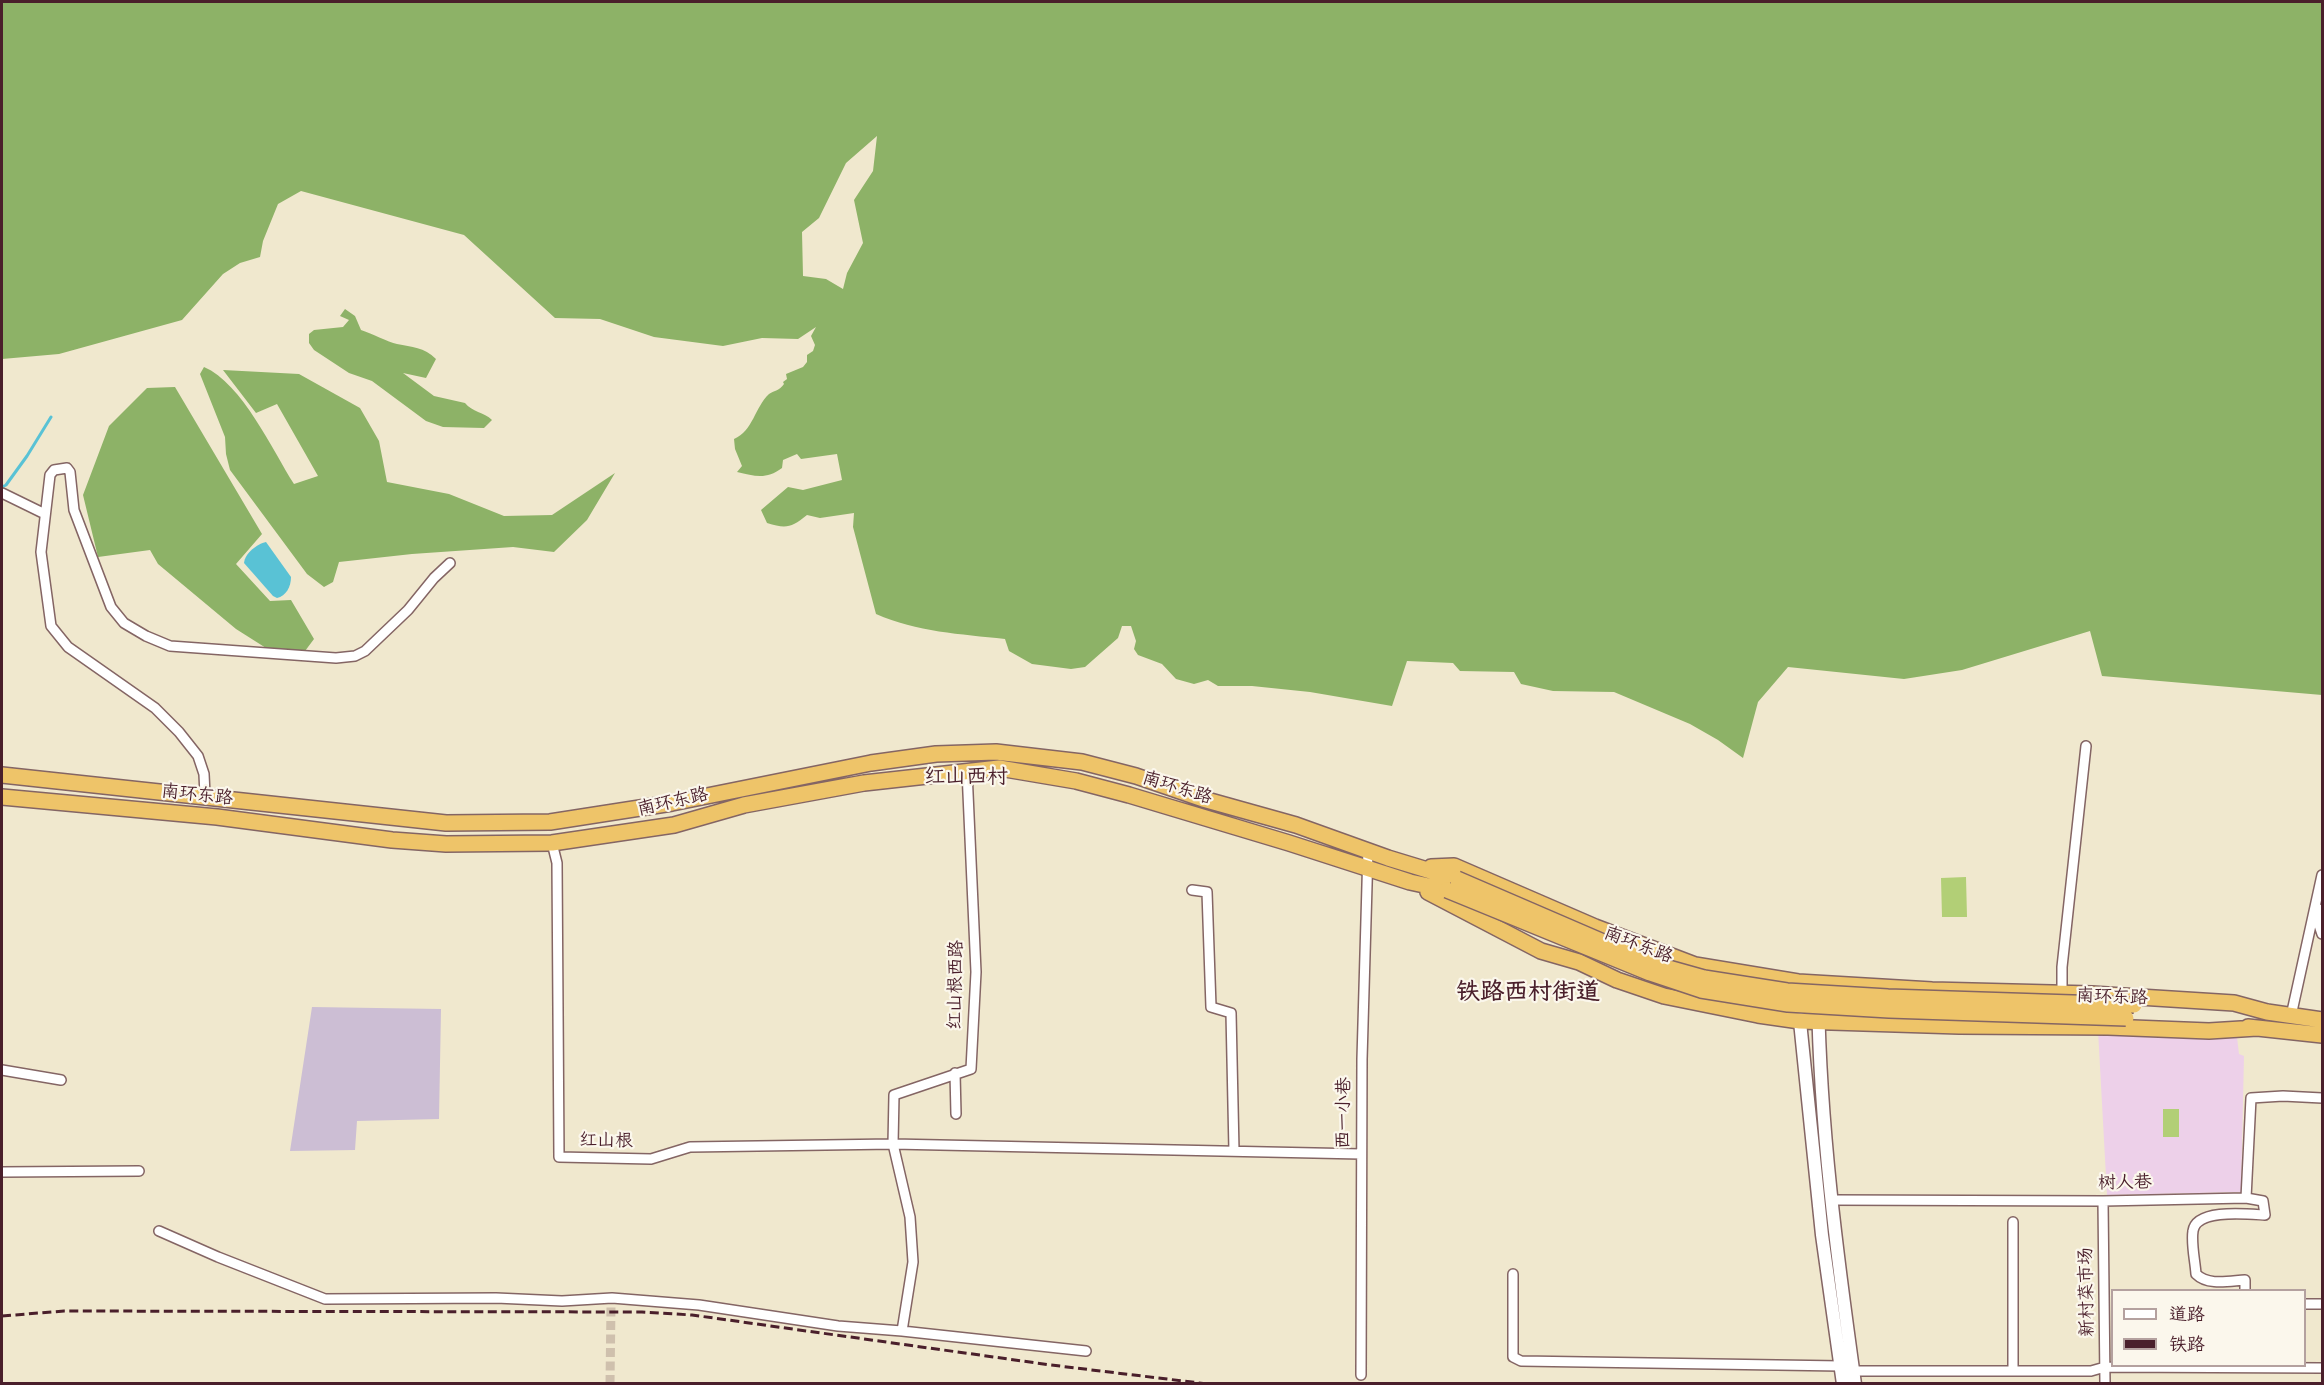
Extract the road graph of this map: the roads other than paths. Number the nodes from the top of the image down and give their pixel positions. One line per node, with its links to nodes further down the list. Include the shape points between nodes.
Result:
1 (4, 494): 2 (street)
2 (45, 514): 3 (street, via 50,475 54,470 67,468 74,510 111,607 124,623 170,646 336,658 355,656 408,610); 7 (street, via 40,552 51,626 68,647 154,708 179,732 198,756)
3 (450, 563)
4 (2086, 746): 22 (street)
5 (966, 771): 10 (highway, 南环东路, via 864,783 744,805 674,825); 12 (highway, 南环东路, via 999,768 1076,781); 32 (street, 红山根西路, via 976,972 971,1069)
6 (2, 775): 7 (highway, 南环东路)
7 (205, 795): 9 (highway, 南环东路, via 446,823)
8 (2, 797): 10 (highway, 南环东路, via 217,817 392,840)
9 (550, 822): 10 (highway); 11 (highway, 南环东路, via 672,803 871,763 936,754 996,752 1082,762 1114,770)
10 (552, 843): 36 (street, 红山根, via 557,863 559,1157 651,1159 690,1147)
11 (1368, 850): 12 (street, 西一小巷); 13 (highway, 南环东路)
12 (1368, 867): 15 (highway, 南环东路); 38 (street, 西一小巷)
13 (1418, 867): 16 (highway, 南环东路); 20 (highway, 南环东路, via 1454,866 1695,965)
14 (2322, 875): 18 (street)
15 (1410, 882): 16 (highway, 南环东路); 27 (highway, via 1541,951 1579,962 1617,980 1664,996)
16 (1452, 885): 23 (highway, 南环东路, bridge, via 1654,964 1704,978 1787,991)
17 (1192, 890): 37 (street, via 1207,892 1211,1007 1231,1013)
18 (2318, 914): 19 (street); 25 (street)
19 (2322, 934)
20 (1798, 982): 21 (highway, 南环东路); 27 (street)
21 (1818, 983): 22 (highway, 南环东路); 28 (street)
22 (2062, 994): 24 (highway, 南环东路, via 2234,1003)
23 (2130, 1011): 24 (highway, 南环东路); 29 (highway, 南环东路)
24 (2267, 1012): 25 (highway, 南环东路)
25 (2291, 1016): 26 (highway, 南环东路)
26 (2322, 1020)
27 (1800, 1021): 28 (highway); 55 (street, via 1822,1235)
28 (1818, 1022): 29 (highway, via 2209,1031); 42 (street)
29 (2257, 1028): 30 (highway, 南环东路)
30 (2322, 1035)
31 (2, 1070): 33 (street)
32 (956, 1073): 35 (street); 36 (street, 红山根西路, via 894,1095)
33 (61, 1080)
34 (2322, 1098): 41 (street, via 2251,1098)
35 (956, 1114)
36 (893, 1144): 37 (street); 50 (street, via 910,1217 913,1262)
37 (1234, 1151): 38 (street)
38 (1361, 1154): 56 (street, 西一小巷)
39 (140, 1171): 40 (street)
40 (2, 1172)
41 (2246, 1198): 43 (street, 树人巷); 47 (street, via 2263,1201 2265,1215 2216,1214 2196,1223 2193,1230 2196,1274 2210,1281 2245,1280)
42 (1832, 1200): 43 (street, 树人巷); 55 (street)
43 (2103, 1201): 52 (street, 新村菜市场)
44 (2013, 1222): 54 (street)
45 (159, 1232): 50 (street, via 325,1299 496,1298 699,1305 838,1326)
46 (1513, 1274): 55 (street, via 1513,1357 1521,1362)
47 (2245, 1289)
48 (2306, 1304): 49 (street)
49 (2322, 1304)
50 (902, 1331): 51 (street)
51 (1086, 1352)
52 (2105, 1367): 53 (street); 54 (street, via 2091,1371); 58 (street, 新村菜市场)
53 (2322, 1368)
54 (2013, 1371): 55 (street)
55 (1850, 1373): 57 (street)
56 (1361, 1375)
57 (1844, 1383)
58 (2105, 1383)

